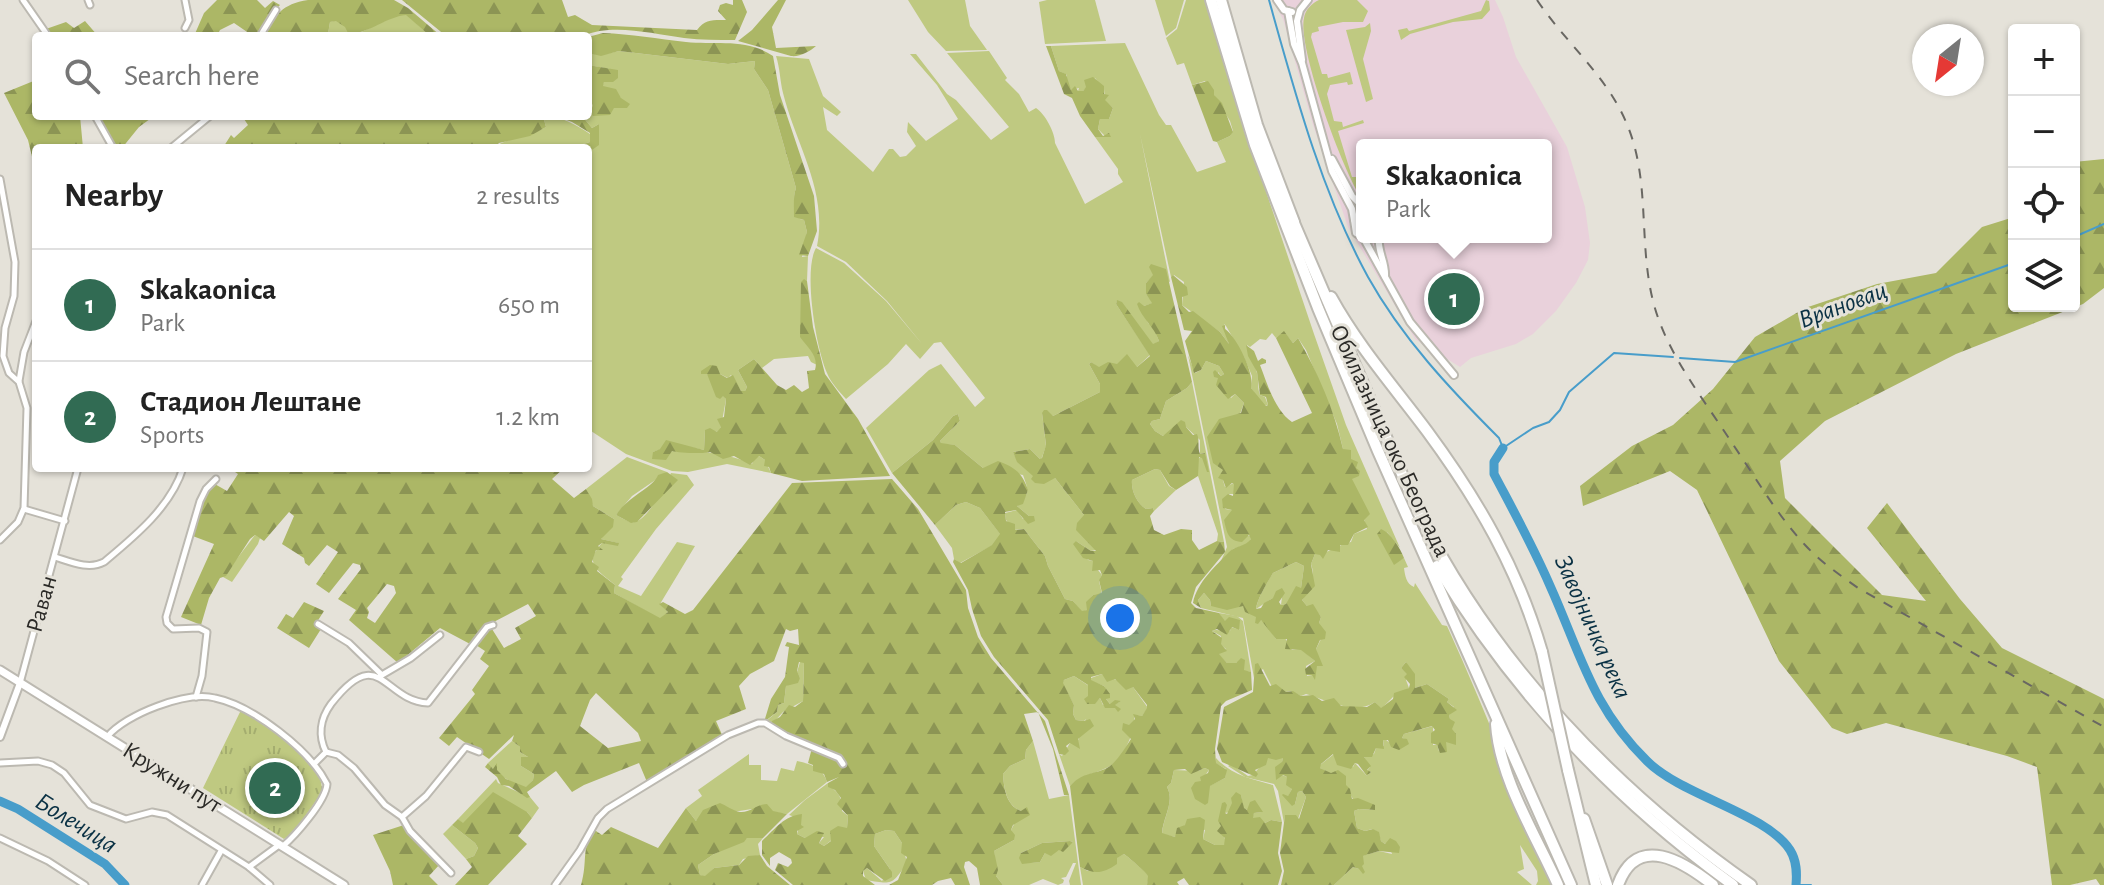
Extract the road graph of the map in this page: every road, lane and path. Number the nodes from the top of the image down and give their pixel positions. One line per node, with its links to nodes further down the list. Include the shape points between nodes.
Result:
1 (23, 0): 11 (street)
2 (185, 0): 10 (street)
3 (1211, 0): 36 (highway, via 1255,145 1318,308)
4 (1221, 0): 21 (highway, via 1257,125)
5 (1277, 0): 9 (street)
6 (1308, 0): 8 (street)
7 (276, 10): 12 (street)
8 (1300, 10): 9 (street); 13 (street)
9 (1288, 11): 13 (street)
10 (185, 28)
11 (45, 32)
12 (262, 32)
13 (1302, 63): 18 (street)
14 (97, 120): 16 (street)
15 (205, 120): 17 (street)
16 (111, 144)
17 (176, 144)
18 (1329, 152): 20 (street); 23 (street)
19 (0, 179): 30 (street, via 15,262 3,356)
20 (1356, 201)
21 (1291, 216): 54 (highway, bridge, via 1354,336 1497,537 1542,652); 73 (highway, Обилазница око Београда, via 1420,516 1477,612 1543,698 1611,770 1680,832)
22 (1356, 217): 23 (street)
23 (1354, 220): 24 (street)
24 (1356, 233)
25 (1366, 243): 27 (street)
26 (1378, 243): 27 (street)
27 (1385, 276): 29 (street, via 1410,322)
28 (32, 331): 30 (street)
29 (1454, 375)
30 (19, 382): 34 (street, via 27,408)
31 (77, 472): 35 (street, Раван)
32 (181, 472): 38 (street, via 160,508 105,561 88,566)
33 (216, 479): 45 (street, via 200,501 166,617 173,629 207,632)
34 (24, 508): 35 (street); 37 (street)
35 (65, 521): 38 (street, Раван)
36 (1415, 531): 46 (highway); 72 (highway, Обилазница око Београда, via 1485,639 1569,741 1641,811)
37 (0, 540)
38 (55, 557): 44 (street, Раван)
39 (318, 624): 43 (street, via 367,657)
40 (493, 625): 43 (street, via 428,703)
41 (440, 635): 43 (street)
42 (0, 670): 44 (main road, Кружни пут)
43 (380, 676): 49 (street, via 354,680 327,709 321,735)
44 (20, 683): 47 (street, Раван); 48 (main road, Кружни пут)
45 (196, 697): 48 (street, via 149,709); 52 (street, via 241,707)
46 (1495, 714): 66 (highway, via 1504,765); 67 (highway)
47 (0, 737)
48 (107, 737): 57 (main road, Кружни пут)
49 (326, 752): 52 (street); 55 (street, via 354,768)
50 (479, 752): 55 (street, via 466,747)
51 (0, 763): 58 (street, via 43,762 64,773 93,807 128,820 160,812)
52 (314, 764): 57 (street, via 326,791)
53 (843, 764): 65 (street, via 765,723 741,729 607,809)
54 (1570, 786): 68 (highway); 69 (highway)
55 (402, 817): 60 (street)
56 (0, 838): 61 (street)
57 (280, 846): 59 (street); 64 (main road, Кружни пут)
58 (221, 851): 59 (street); 62 (street)
59 (249, 867): 63 (street)
60 (451, 873)
61 (85, 885)
62 (202, 885)
63 (270, 885)
64 (344, 885)
65 (555, 885)
66 (1558, 885)
67 (1571, 885)
68 (1596, 885)
69 (1607, 885)
70 (1618, 885): 71 (highway, via 1631,865 1664,855)
71 (1713, 885)
72 (1733, 885)
73 (1751, 885)

